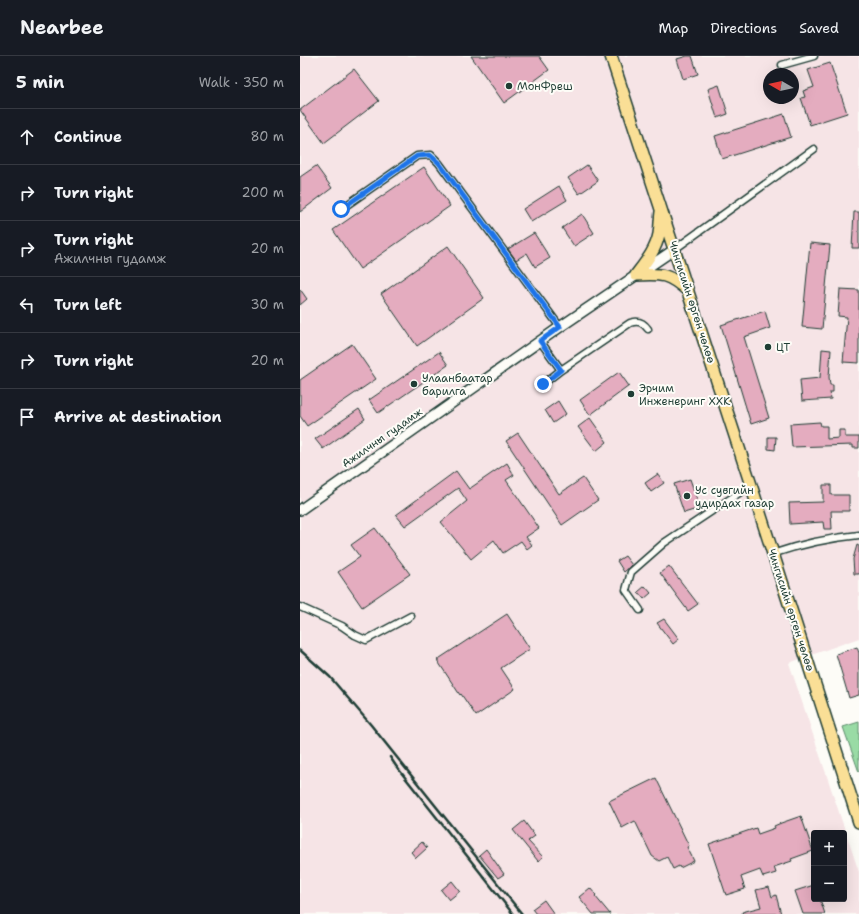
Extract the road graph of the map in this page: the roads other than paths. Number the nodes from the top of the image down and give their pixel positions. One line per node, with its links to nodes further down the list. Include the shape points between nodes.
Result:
1 (611, 56): 5 (highway, Чингисийн өргөн чөлөө)
2 (814, 56): 3 (street)
3 (782, 65)
4 (814, 149): 7 (street)
5 (661, 207): 7 (highway, Чингисийн өргөн чөлөө); 8 (highway, via 656,245)
6 (341, 209): 10 (street, via 417,156 430,155 439,163)
7 (675, 249): 8 (main road, Ажилчны гудамж); 9 (highway, Чингисийн өргөн чөлөө)
8 (636, 275): 9 (highway, via 661,274 676,281); 10 (main road, Ажилчны гудамж)
9 (688, 292): 15 (highway, Чингисийн өргөн чөлөө)
10 (560, 327): 12 (main road, Ажилчны гудамж)
11 (648, 329): 13 (street, via 639,321 630,323)
12 (540, 341): 13 (street); 16 (main road, Ажилчны гудамж)
13 (561, 370): 14 (street)
14 (543, 384)
15 (751, 485): 18 (highway, Чингисийн өргөн чөлөө); 20 (street, via 664,543 631,572 626,590)
16 (300, 510)
17 (859, 535): 18 (street, via 830,538)
18 (772, 554): 22 (highway, Чингисийн өргөн чөлөө)
19 (300, 607): 21 (street, via 366,640)
20 (640, 610)
21 (411, 616)
22 (859, 822)

